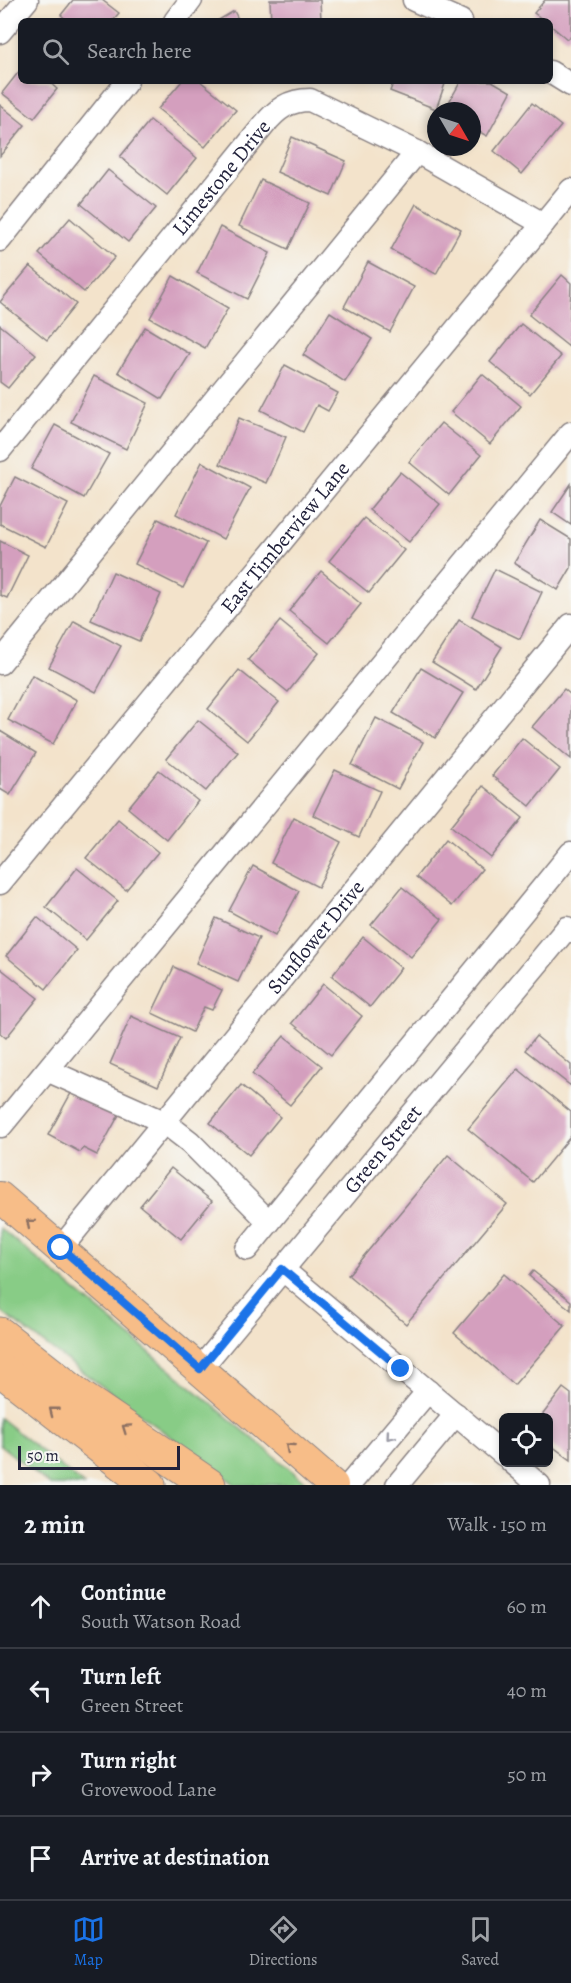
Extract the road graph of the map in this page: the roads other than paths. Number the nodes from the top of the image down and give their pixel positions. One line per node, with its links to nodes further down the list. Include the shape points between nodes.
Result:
1 (27, 0): 6 (street)
2 (192, 0): 4 (street)
3 (414, 0): 5 (street)
4 (177, 18)
5 (454, 18)
6 (0, 33)
7 (553, 74): 9 (street)
8 (125, 84): 13 (street)
9 (571, 85)
10 (417, 152): 12 (street, Limestone Drive); 15 (street, Limestone Drive, via 310,100 284,105); 17 (street)
11 (571, 190): 12 (street, East Timberview Lane)
12 (543, 224): 19 (street, East Timberview Lane)
13 (0, 240)
14 (571, 433): 21 (street)
15 (0, 450)
16 (571, 625): 22 (street, Sunflower Drive)
17 (0, 663)
18 (571, 853): 25 (street)
19 (0, 883)
20 (569, 929): 28 (street, Green Street)
21 (49, 1071): 22 (street); 23 (street)
22 (164, 1122): 25 (street, via 190,1142); 26 (street, Sunflower Drive)
23 (1, 1126)
24 (0, 1197): 26 (main road, one-way to 24)
25 (269, 1222): 27 (street)
26 (61, 1248): 31 (main road)
27 (247, 1249)
28 (282, 1269): 31 (street, Green Street); 32 (street)
29 (0, 1334): 37 (highway, one-way to 29, via 83,1399)
30 (0, 1369): 36 (highway, one-way to 30)
31 (200, 1369): 38 (main road, one-way to 31)
32 (428, 1391): 33 (street); 39 (street, one-way to 39)
33 (456, 1414): 34 (street); 40 (street)
34 (499, 1451)
35 (518, 1467): 41 (street)
36 (149, 1485)
37 (209, 1485)
38 (333, 1485)
39 (349, 1485)
40 (396, 1485)
41 (539, 1485)

